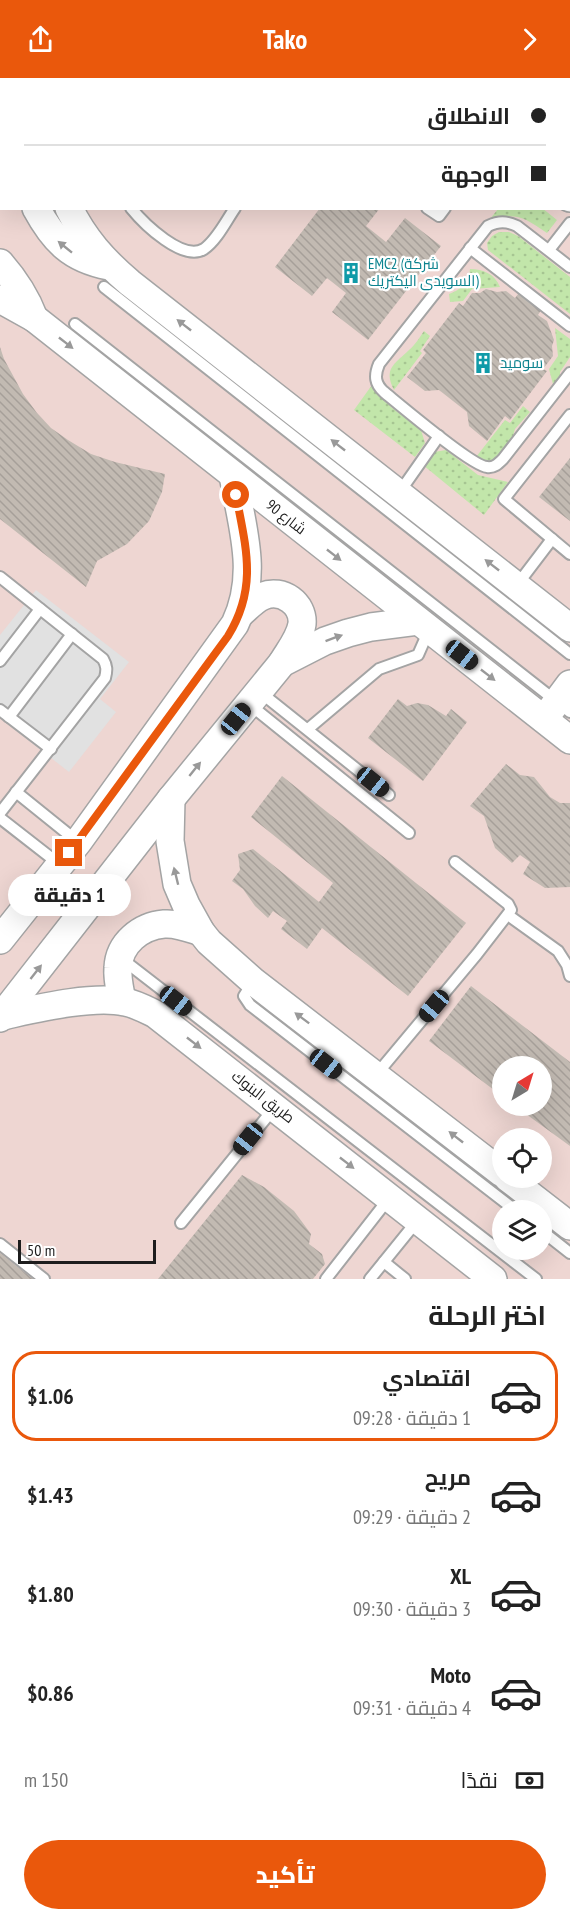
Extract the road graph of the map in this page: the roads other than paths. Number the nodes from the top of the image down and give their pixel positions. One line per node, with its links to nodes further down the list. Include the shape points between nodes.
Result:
1 (37, 210): 12 (street, one-way to 1, via 61,245)
2 (70, 210): 12 (street)
3 (133, 210): 4 (lane, via 171,244 193,252 212,240)
4 (234, 210)
5 (430, 210): 6 (lane, via 439,216)
6 (444, 210)
7 (570, 223): 9 (lane)
8 (470, 248): 9 (lane, via 488,226 507,222); 16 (lane); 19 (lane, via 376,371 378,387)
9 (549, 250): 11 (lane)
10 (0, 263): 14 (street, via 15,280)
11 (570, 267)
12 (107, 277): 21 (street, one-way to 12); 31 (lane)
13 (0, 299): 14 (street, شارع 90)
14 (34, 318): 20 (street, شارع 90, one-way to 20)
15 (75, 324): 35 (lane)
16 (570, 326)
17 (570, 373): 19 (lane, via 497,465 484,467)
18 (570, 415): 22 (lane, via 504,499)
19 (439, 436): 21 (lane)
20 (233, 475): 27 (street, via 249,570); 28 (street, شارع 90, one-way to 28)
21 (399, 493): 25 (street, one-way to 21)
22 (552, 539): 23 (lane); 25 (lane)
23 (570, 554)
24 (0, 577): 26 (lane)
25 (517, 585): 29 (street)
26 (40, 609): 30 (lane); 32 (lane)
27 (241, 613): 33 (street, via 265,595 276,593 296,604 302,626); 45 (street)
28 (424, 626): 33 (street, one-way to 28, via 348,633 382,625); 35 (street, شارع 90, one-way to 35); 37 (lane, via 418,655 379,669)
29 (570, 628)
30 (72, 634): 36 (lane); 39 (lane, via 103,659 107,672)
31 (570, 654)
32 (0, 661)
33 (282, 663): 34 (street)
34 (254, 698): 37 (lane); 42 (street, one-way to 34); 44 (lane)
35 (560, 704): 38 (street, شارع 90)
36 (4, 713): 39 (lane)
37 (308, 729): 41 (lane)
38 (570, 740)
39 (51, 748): 40 (lane)
40 (16, 792): 43 (lane); 45 (lane)
41 (389, 795)
42 (171, 798): 49 (street, one-way to 42, via 177,884 172,863); 55 (street, one-way to 42)
43 (0, 815): 47 (lane)
44 (409, 832)
45 (78, 842): 47 (street)
46 (455, 862): 48 (lane, via 510,906)
47 (60, 865): 50 (street)
48 (508, 915): 52 (lane, via 558,951); 56 (lane)
49 (201, 932): 51 (street, via 166,924 149,927 134,935); 53 (street)
50 (0, 940)
51 (120, 957): 54 (street); 74 (lane)
52 (570, 976)
53 (254, 982): 56 (street, one-way to 53); 61 (lane, via 244,996 247,1003)
54 (122, 1001): 55 (street, طريق البنوك, via 62,1004); 57 (street, طريق البنوك, one-way to 57, via 155,1014)
55 (1, 1017)
56 (376, 1075): 58 (street, one-way to 56)
57 (275, 1106): 60 (street, طريق البنوك, one-way to 60); 63 (lane)
58 (492, 1165)
59 (521, 1188): 64 (street)
60 (390, 1197): 62 (street, طريق البنوك); 70 (lane)
61 (502, 1200)
62 (418, 1219): 68 (lane); 73 (street, طريق البنوك)
63 (180, 1223)
64 (570, 1226)
65 (552, 1239): 67 (lane)
66 (0, 1244): 69 (lane)
67 (570, 1253)
68 (384, 1262): 71 (lane); 72 (lane)
69 (44, 1279)
70 (326, 1279)
71 (370, 1279)
72 (405, 1279)
73 (493, 1279)
74 (536, 1279)

